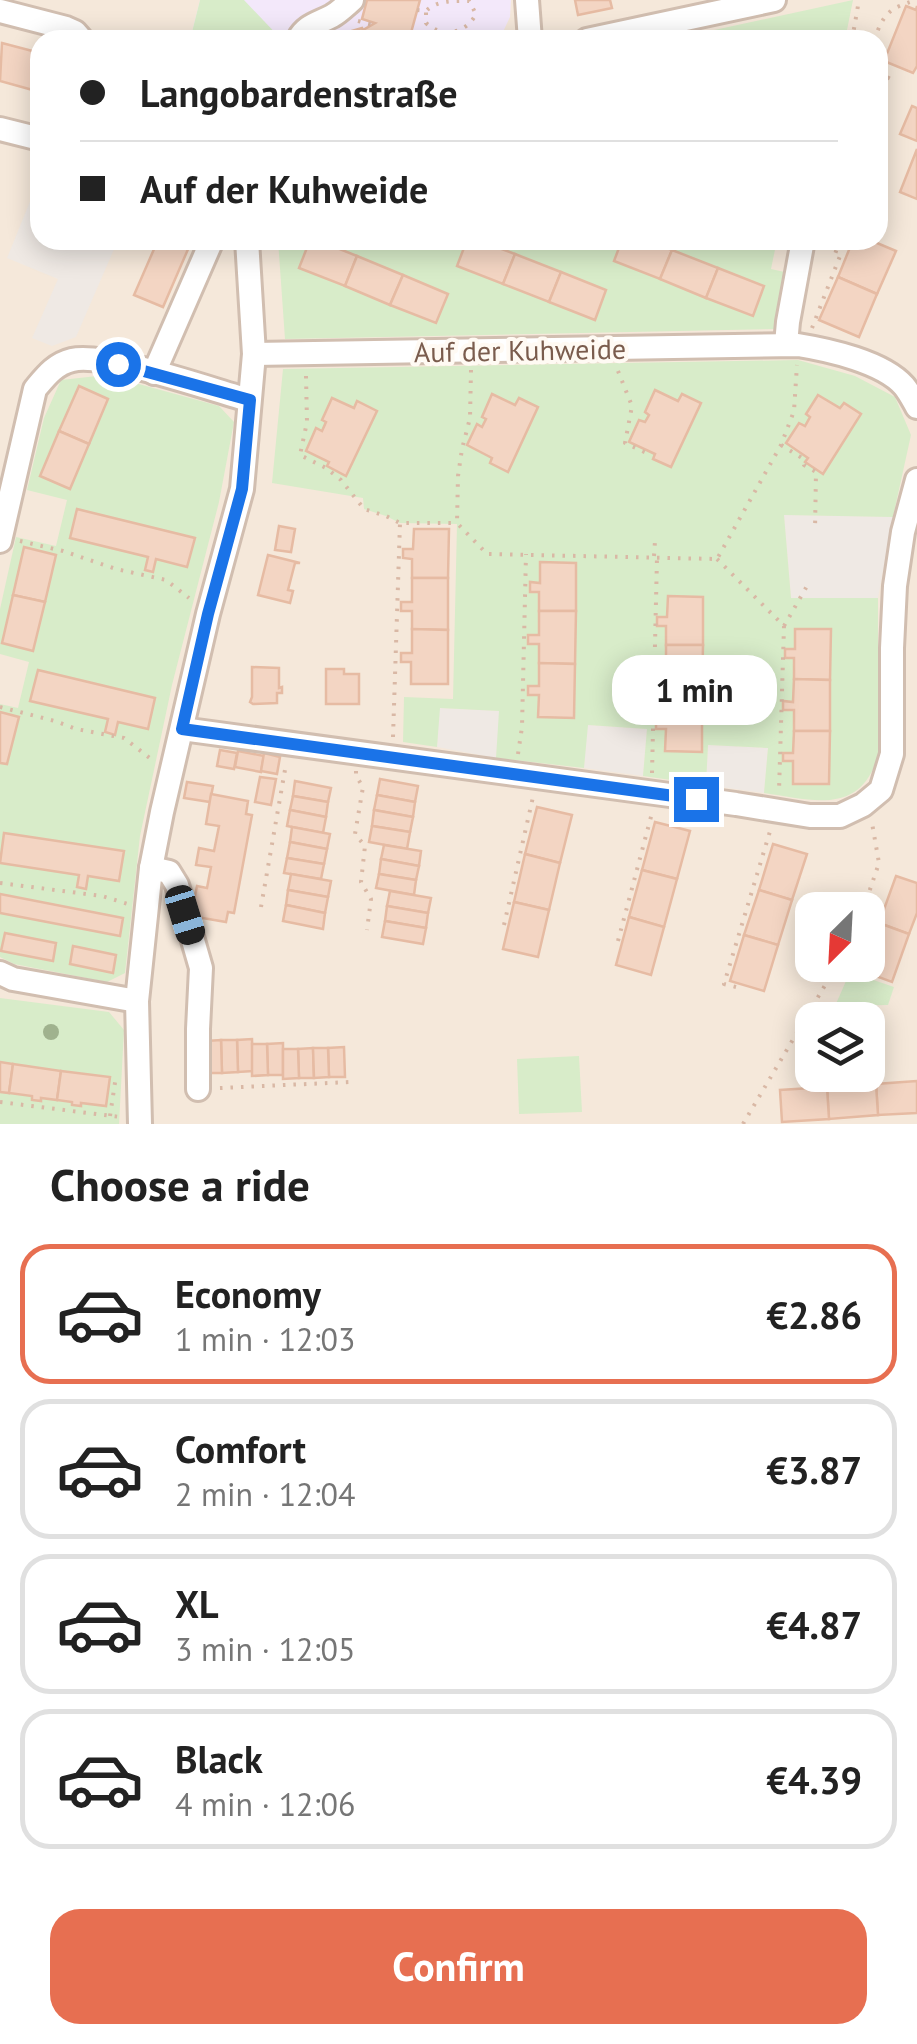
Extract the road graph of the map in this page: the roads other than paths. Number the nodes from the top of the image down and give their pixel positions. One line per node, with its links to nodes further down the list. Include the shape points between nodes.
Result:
1 (352, 0): 6 (street)
2 (527, 0): 7 (street)
3 (774, 0): 8 (street)
4 (0, 11): 5 (street)
5 (70, 30)
6 (304, 30)
7 (529, 30)
8 (633, 30)
9 (0, 130): 10 (street)
10 (30, 137)
11 (208, 250): 16 (street)
12 (247, 250): 15 (street)
13 (801, 250): 14 (street, via 788,322)
14 (796, 345): 15 (street, Auf der Kuhweide); 17 (street, Auf der Kuhweide, via 833,352)
15 (254, 354): 18 (street)
16 (154, 374): 18 (street); 21 (street, via 78,359 50,370 35,388)
17 (911, 386): 19 (street, Auf der Kuhweide)
18 (250, 400): 22 (street, via 242,489)
19 (917, 407)
20 (917, 480): 22 (street, via 895,586 892,754 880,790 840,816 774,822 654,794)
21 (0, 539)
22 (182, 729): 23 (street)
23 (152, 868): 25 (street); 26 (street, via 169,872 176,885 202,968)
24 (0, 973): 25 (street)
25 (136, 1001): 27 (street)
26 (198, 1089)
27 (140, 1122)

